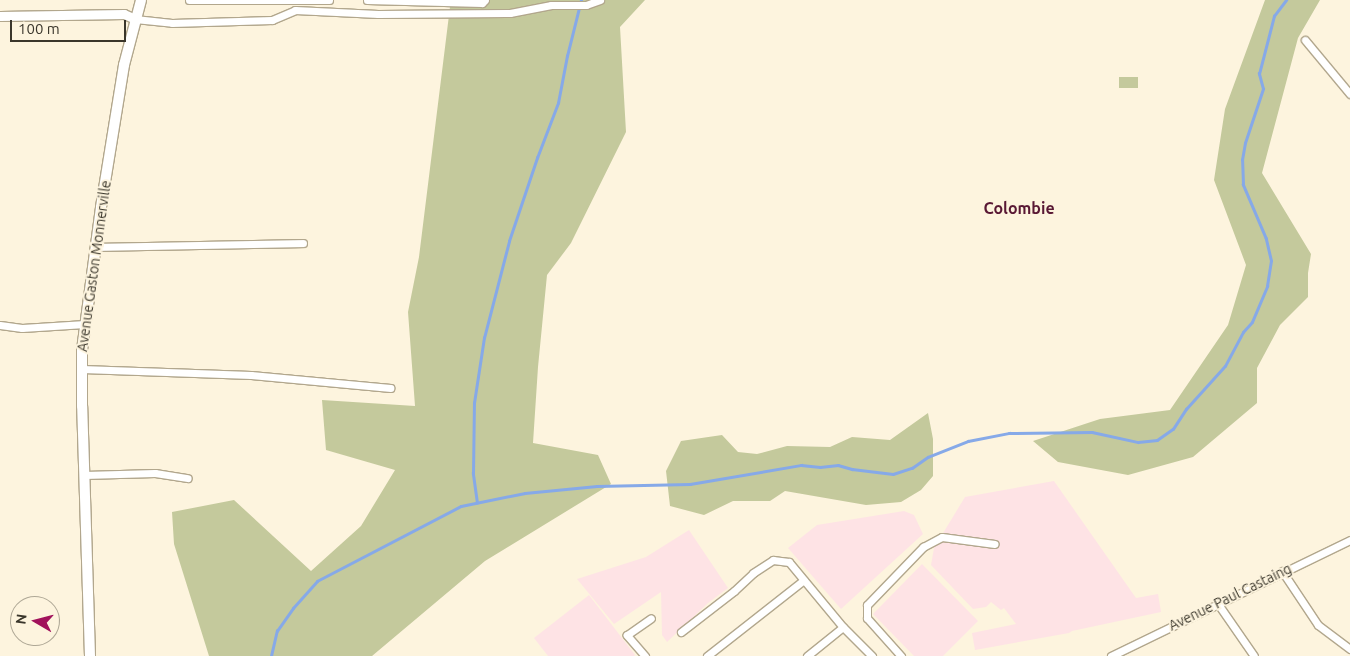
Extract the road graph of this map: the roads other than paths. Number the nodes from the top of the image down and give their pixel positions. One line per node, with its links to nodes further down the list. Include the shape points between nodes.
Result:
1 (141, 0): 9 (main road, Avenue Gaston Monnerville)
2 (189, 0): 3 (street)
3 (329, 0)
4 (367, 0): 6 (street)
5 (600, 0): 9 (street, via 586,5 551,5 510,13 378,14 295,10 272,20 172,23)
6 (426, 1): 7 (street)
7 (483, 2)
8 (0, 16): 9 (street, via 124,14)
9 (135, 19): 13 (main road, Avenue Gaston Monnerville, via 124,65)
10 (1305, 40): 11 (street)
11 (1350, 94)
12 (303, 243): 13 (street)
13 (96, 247): 15 (main road, Avenue Gaston Monnerville)
14 (0, 324): 15 (street, via 22,328)
15 (84, 324): 16 (main road, Avenue Gaston Monnerville)
16 (82, 369): 17 (street, via 250,375); 18 (main road, Avenue Gaston Monnerville)
17 (390, 388)
18 (84, 475): 19 (street, via 145,473); 29 (main road, Avenue Gaston Monnerville)
19 (188, 478)
20 (1350, 540): 22 (street, Avenue Paul Castaing)
21 (994, 544): 34 (street, via 942,537 923,546 867,605 867,618)
22 (1282, 571): 24 (street, Avenue Paul Castaing); 28 (street, via 1318,625)
23 (804, 580): 26 (street); 27 (street, via 789,562 774,560 753,573); 31 (street)
24 (1218, 604): 35 (street, Avenue Paul Castaing); 36 (street)
25 (651, 618): 30 (street, via 628,635)
26 (843, 627): 32 (street); 33 (street)
27 (681, 632)
28 (1350, 649)
29 (90, 656)
30 (645, 656)
31 (707, 656)
32 (807, 656)
33 (872, 656)
34 (901, 656)
35 (1111, 656)
36 (1254, 656)

